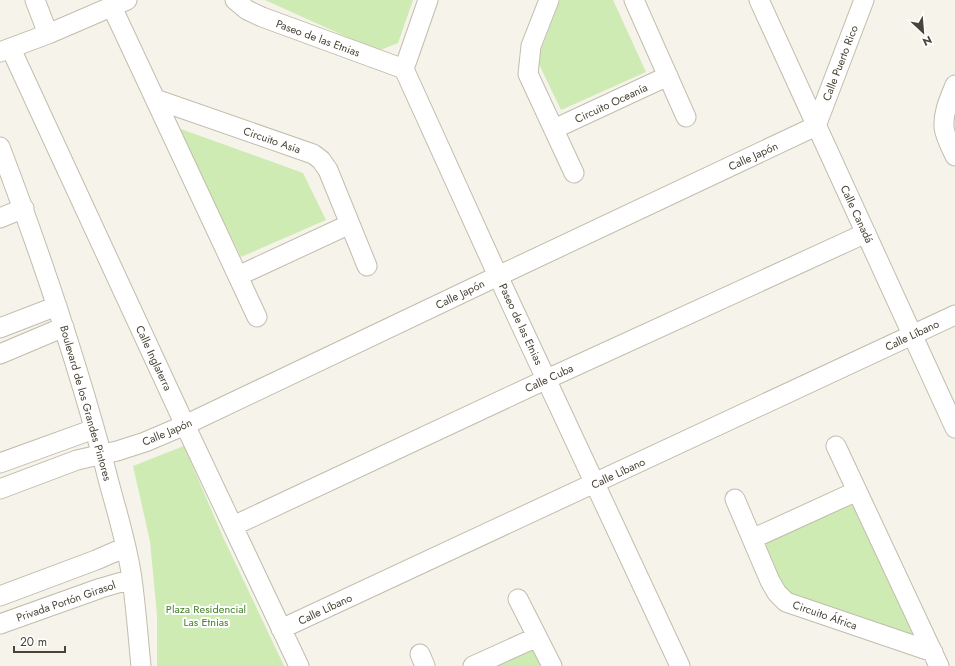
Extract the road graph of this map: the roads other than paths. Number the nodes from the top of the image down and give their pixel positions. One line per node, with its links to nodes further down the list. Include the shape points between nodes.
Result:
1 (35, 0): 9 (street)
2 (235, 0): 11 (street, Paseo de las Etnias, via 246,10 262,17)
3 (428, 0): 11 (street)
4 (549, 0): 17 (street, via 531,46 528,74)
5 (634, 0): 12 (street)
6 (758, 0): 16 (street, Calle Canadá)
7 (864, 0): 16 (street, Calle Puerto Rico)
8 (120, 3): 9 (street); 14 (street)
9 (48, 34): 10 (street)
10 (6, 51): 37 (street, Calle Inglaterra)
11 (404, 69): 28 (street, Paseo de las Etnias)
12 (668, 76): 15 (street); 17 (street, Circuito Oceanía)
13 (955, 85): 19 (street, via 946,107 944,127)
14 (155, 99): 24 (street, Circuito Asia, via 313,154 328,170); 27 (street)
15 (686, 117)
16 (816, 126): 25 (street, Calle Canadá); 28 (street, Calle Japón)
17 (554, 129): 20 (street)
18 (0, 147): 21 (street, Boulevard de los Grandes Pintores)
19 (955, 156)
20 (574, 172)
21 (7, 184): 22 (street, Boulevard de los Grandes Pintores)
22 (24, 208): 23 (street); 29 (street, Boulevard de los Grandes Pintores)
23 (0, 218)
24 (350, 224): 26 (street, Circuito Asia); 27 (street)
25 (866, 233): 34 (street, Calle Canadá); 36 (street, Calle Cuba)
26 (367, 266)
27 (238, 276): 31 (street)
28 (498, 276): 36 (street, Paseo de las Etnias); 37 (street, Calle Japón)
29 (57, 306): 32 (street); 33 (street, Boulevard de los Grandes Pintores)
30 (955, 315): 34 (street, Calle Líbano)
31 (257, 317)
32 (0, 328)
33 (64, 328): 35 (street); 39 (street, Boulevard de los Grandes Pintores)
34 (912, 335): 38 (street, Calle Canadá); 43 (street, Calle Líbano)
35 (0, 354)
36 (547, 379): 43 (street, Paseo de las Etnias); 47 (street, Calle Cuba)
37 (185, 425): 41 (street, Calle Japón, via 145,442); 47 (street, Calle Inglaterra)
38 (955, 428)
39 (94, 430): 41 (street, Boulevard de los Grandes Pintores); 42 (street)
40 (836, 446): 45 (street, Circuito África)
41 (102, 455): 44 (street, Calle Japón, via 77,460); 49 (street, Boulevard de los Grandes Pintores)
42 (0, 463)
43 (595, 483): 54 (street, Calle Líbano); 61 (street, Paseo de las Etnias)
44 (0, 489)
45 (857, 491): 48 (street); 56 (street, Circuito África)
46 (735, 499): 48 (street, Circuito África)
47 (233, 526): 54 (street, Calle Inglaterra)
48 (752, 539): 56 (street, Circuito África, via 770,581 786,602)
49 (126, 547): 50 (street, Boulevard de los Grandes Pintores); 51 (street)
50 (132, 579): 53 (street, Privada Portón Girasol); 57 (street, Boulevard de los Grandes Pintores)
51 (0, 596)
52 (518, 599): 55 (street)
53 (0, 624)
54 (281, 629): 58 (street, Calle Inglaterra)
55 (537, 636): 59 (street); 60 (street)
56 (936, 659)
57 (141, 666)
58 (299, 666)
59 (472, 666)
60 (552, 666)
61 (680, 666)

